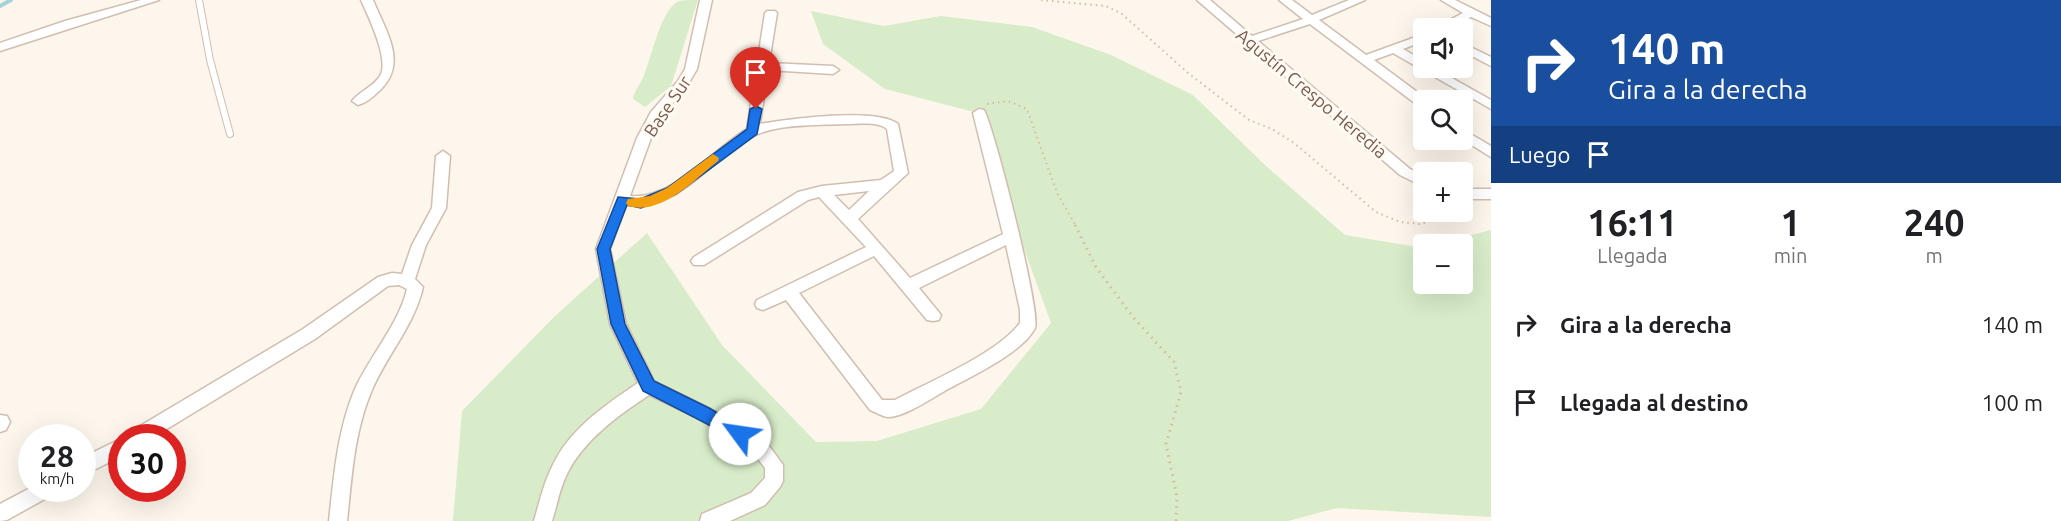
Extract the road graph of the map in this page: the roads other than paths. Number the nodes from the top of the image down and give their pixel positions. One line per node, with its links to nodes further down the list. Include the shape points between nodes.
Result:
1 (153, 0): 16 (street, via 69,22)
2 (200, 0): 30 (lane, via 210,60)
3 (367, 0): 26 (street, via 388,59 388,72)
4 (705, 0): 39 (street, Base Sur, via 691,69 644,138)
5 (1203, 0): 14 (street, Agustín Crespo Heredia)
6 (1285, 0): 12 (street)
7 (1359, 0): 12 (street)
8 (1447, 0): 10 (street)
9 (771, 13): 22 (street)
10 (1471, 13): 11 (street); 13 (street)
11 (1461, 18)
12 (1310, 20): 14 (street); 19 (street)
13 (1491, 23)
14 (1250, 40): 34 (street, Agustín Crespo Heredia)
15 (1413, 41): 17 (street)
16 (0, 47)
17 (1394, 49): 19 (street); 20 (street)
18 (1473, 52): 21 (street)
19 (1364, 60): 25 (street)
20 (1413, 60)
21 (1491, 62)
22 (762, 66): 23 (street); 29 (street)
23 (832, 70)
24 (1444, 78): 27 (street)
25 (1413, 96)
26 (358, 101)
27 (1491, 105)
28 (979, 113): 41 (street)
29 (753, 131): 35 (street, via 826,121 887,122 893,127 902,169); 39 (street, via 672,191 641,203)
30 (231, 134)
31 (1473, 140): 32 (street)
32 (1491, 152)
33 (443, 156): 44 (street, via 439,208 419,245)
34 (1413, 176)
35 (884, 185): 36 (street); 40 (street)
36 (822, 191): 40 (street); 43 (street, via 803,196)
37 (1473, 194): 38 (street)
38 (1491, 194)
39 (622, 200): 49 (street, Base Sur, via 603,249 618,324)
40 (850, 218): 42 (street)
41 (1012, 236): 45 (street); 46 (street, via 1028,325 1020,336 972,367 898,408 876,405)
42 (876, 249): 45 (street); 46 (street)
43 (699, 261)
44 (407, 281): 50 (street, via 383,281 309,334); 53 (street, via 414,287 411,305 378,360 349,429)
45 (910, 285): 48 (street)
46 (789, 292): 47 (street)
47 (763, 304)
48 (933, 315)
49 (648, 386): 54 (street, via 587,435 565,461); 55 (street, via 758,445 774,465 774,481 758,499)
50 (159, 424)
51 (22, 502): 52 (street)
52 (0, 514)
53 (338, 521)
54 (543, 521)
55 (709, 521)

